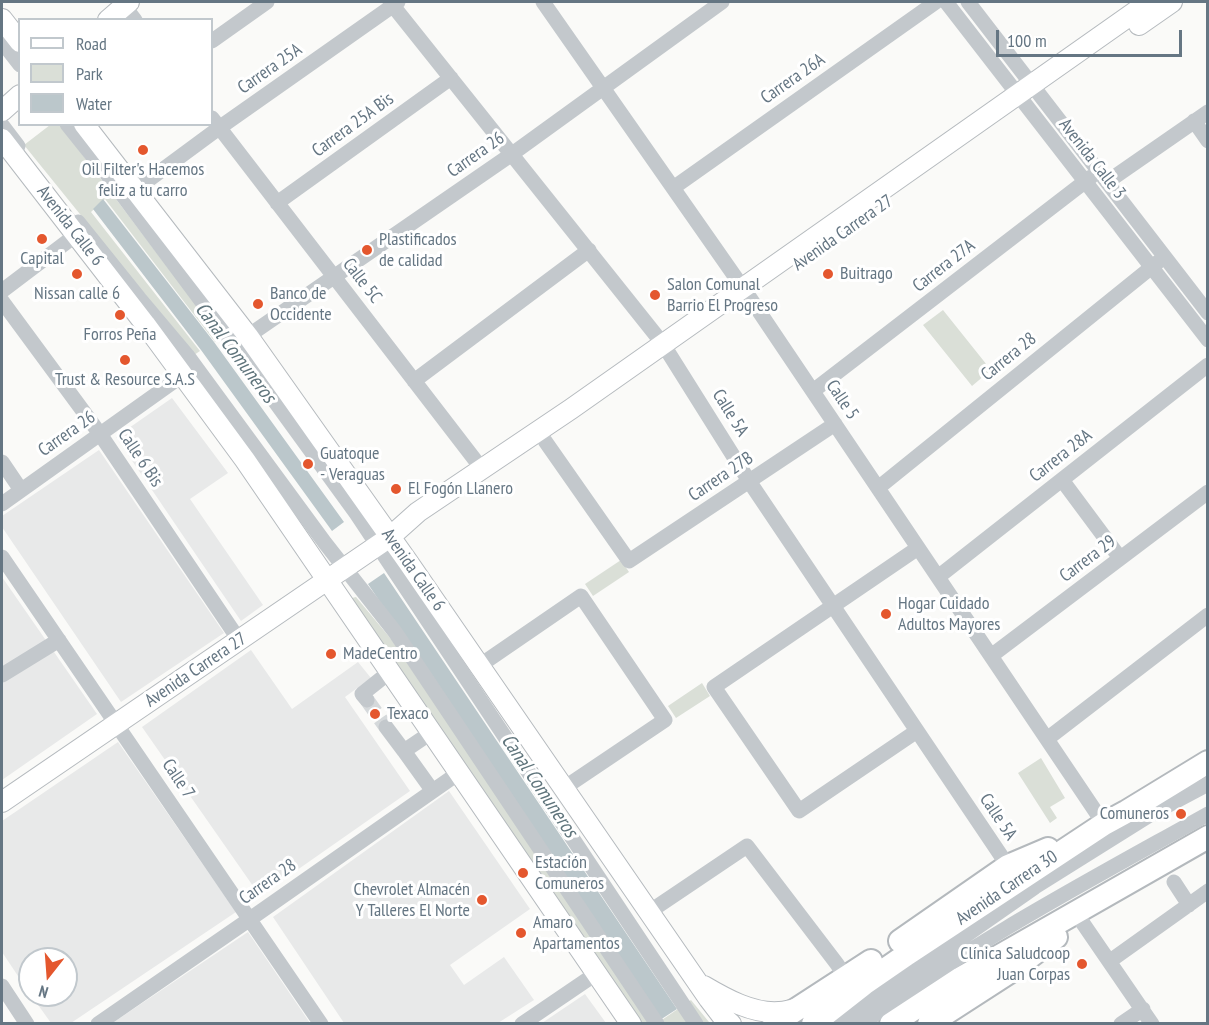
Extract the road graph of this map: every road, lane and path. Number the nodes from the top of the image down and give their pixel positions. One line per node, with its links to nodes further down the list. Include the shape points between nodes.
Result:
1 (267, 2): 14 (street)
2 (722, 2): 18 (street, Carrera 26)
3 (936, 2): 34 (street, Carrera 26A)
4 (946, 2): 19 (street, Avenida Calle 3)
5 (968, 2): 19 (street, Avenida Calle 3)
6 (1149, 2): 19 (main road, Avenida Carrera 27)
7 (1172, 2): 19 (main road, Avenida Carrera 27)
8 (394, 3): 17 (street, Calle 5A); 24 (street, Carrera 25A)
9 (547, 3): 18 (street, Calle 5)
10 (127, 7): 11 (main road)
11 (111, 18)
12 (2, 19): 13 (main road)
13 (18, 39)
14 (213, 40)
15 (2, 42): 16 (street)
16 (18, 62)
17 (451, 78): 31 (street, Calle 5A); 36 (street, Carrera 25A Bis)
18 (603, 88): 31 (street, Carrera 26); 34 (street, Calle 5)
19 (1029, 95): 32 (street, Avenida Calle 3); 33 (street, Avenida Calle 3); 43 (main road, Avenida Carrera 27)
20 (18, 98): 21 (main road)
21 (2, 111)
22 (1208, 112): 23 (street, Carrera 27A)
23 (1194, 121): 30 (street); 32 (street, Carrera 27A)
24 (215, 123): 36 (street, Calle 5C)
25 (2, 125): 68 (street, via 187,355)
26 (69, 126): 64 (street)
27 (86, 126): 35 (main road, Avenida Calle 6)
28 (211, 126): 35 (street, Carrera 25A)
29 (2, 138): 37 (main road, Avenida Calle 6)
30 (1208, 141)
31 (512, 154): 38 (street, Calle 5A); 41 (street, Carrera 26)
32 (1103, 176): 33 (street, Carrera 27A); 39 (street, Avenida Calle 3)
33 (1085, 182): 40 (street, Avenida Calle 3); 52 (street, Carrera 27A)
34 (673, 188): 43 (street, Calle 5)
35 (135, 190): 46 (main road, Avenida Calle 6)
36 (277, 203): 41 (street, Calle 5C)
37 (76, 235): 42 (street); 50 (main road, Avenida Calle 6)
38 (589, 250): 48 (street, Calle 5A); 51 (street)
39 (1165, 257): 40 (street, Carrera 28); 45 (street, Avenida Calle 3)
40 (1151, 268): 47 (street, Avenida Calle 3); 60 (street, Carrera 28)
41 (334, 277): 46 (street, Carrera 26); 51 (street, Calle 5C)
42 (2, 291)
43 (747, 293): 48 (main road, Avenida Carrera 27); 52 (street, Calle 5)
44 (2, 301): 54 (street, Calle 6 Bis)
45 (1208, 313)
46 (248, 336): 64 (main road, Avenida Calle 6)
47 (1208, 340)
48 (666, 349): 55 (main road, Avenida Carrera 27); 57 (main road, Avenida Carrera 27); 59 (street, Calle 5A)
49 (1208, 365): 58 (street, Carrera 28A)
50 (183, 375): 54 (street, Carrera 26); 70 (main road, Avenida Calle 6)
51 (414, 381): 57 (street, Calle 5C)
52 (813, 391): 53 (street, Calle 5)
53 (835, 424): 59 (street, Carrera 27B); 60 (street, Calle 5)
54 (100, 434): 61 (street, Carrera 26); 74 (street, Calle 6 Bis)
55 (545, 441): 59 (street, Carrera 27B, via 629,561); 64 (main road, Avenida Carrera 27, via 424,521)
56 (2, 462): 61 (street)
57 (482, 469): 64 (main road, Avenida Carrera 27, via 418,512)
58 (1062, 480): 67 (street); 69 (street, Carrera 28A)
59 (749, 482): 71 (street, Calle 5A)
60 (878, 488): 65 (street, Calle 5)
61 (21, 490): 63 (street, Carrera 26)
62 (1208, 492): 67 (street, Carrera 29)
63 (2, 504)
64 (384, 542): 68 (main road, Avenida Carrera 27); 76 (main road, Avenida Calle 6); 116 (street, via 394,570)
65 (918, 548): 69 (street, Calle 5); 71 (street)
66 (2, 557): 73 (street, Calle 7)
67 (1120, 558): 75 (street, Carrera 29)
68 (345, 568): 70 (main road, Avenida Carrera 27); 115 (street, via 395,632)
69 (938, 577): 75 (street, Calle 5)
70 (328, 580): 74 (main road, Avenida Carrera 27); 77 (main road, Avenida Calle 6)
71 (833, 606): 82 (street, Calle 5A); 82 (street, via 714,687 799,811)
72 (1208, 615): 84 (street)
73 (59, 640): 78 (street); 80 (street, Calle 7)
74 (239, 640): 80 (main road, Avenida Carrera 27)
75 (991, 656): 84 (street, Calle 5)
76 (479, 666): 89 (main road, Avenida Calle 6); 89 (street, via 581,596 665,720)
77 (391, 671): 79 (street, via 362,694); 83 (main road, Avenida Calle 6)
78 (2, 675)
79 (366, 700)
80 (116, 724): 91 (main road, Avenida Carrera 27); 101 (street, Calle 7)
81 (386, 727): 85 (street)
82 (917, 731): 95 (street, Calle 5A)
83 (432, 732): 85 (street); 87 (main road, Avenida Calle 6)
84 (1047, 739): 93 (street, Calle 5)
85 (404, 751): 90 (street)
86 (1208, 762): 93 (highway, Avenida Carrera 30)
87 (460, 772): 90 (street, Carrera 28); 104 (main road, Avenida Calle 6)
88 (1208, 784): 119 (street, via 1150,815 1035,887)
89 (564, 788): 100 (main road, Avenida Calle 6)
90 (432, 790): 101 (street, Carrera 28)
91 (2, 802)
92 (1208, 814): 120 (street, via 993,936)
93 (1104, 824): 95 (highway); 109 (highway, Avenida Carrera 30)
94 (1208, 837): 96 (highway)
95 (1008, 866): 105 (highway)
96 (1138, 875): 102 (highway); 121 (highway)
97 (1174, 882): 99 (street)
98 (1208, 891): 99 (street)
99 (1189, 905): 103 (street)
100 (649, 912): 105 (street, via 747,846); 106 (main road, Avenida Calle 6)
101 (250, 919): 112 (street, Carrera 28); 113 (street, Calle 7)
102 (1080, 919): 103 (street); 122 (highway, via 1011,971)
103 (1110, 961): 108 (street)
104 (597, 973): 110 (main road, Avenida Calle 6); 114 (street)
105 (846, 978): 109 (highway)
106 (699, 984): 109 (main road, via 752,1009); 117 (main road, Avenida Calle 6)
107 (2, 986): 111 (street)
108 (1143, 1009): 123 (street); 124 (street)
109 (806, 1016): 118 (highway)
110 (630, 1022)
111 (27, 1023)
112 (99, 1023)
113 (321, 1023)
114 (522, 1023)
115 (657, 1023)
116 (696, 1023)
117 (731, 1023)
118 (774, 1023)
119 (840, 1023)
120 (862, 1023)
121 (891, 1023)
122 (929, 1023)
123 (1121, 1023)
124 (1152, 1023)

